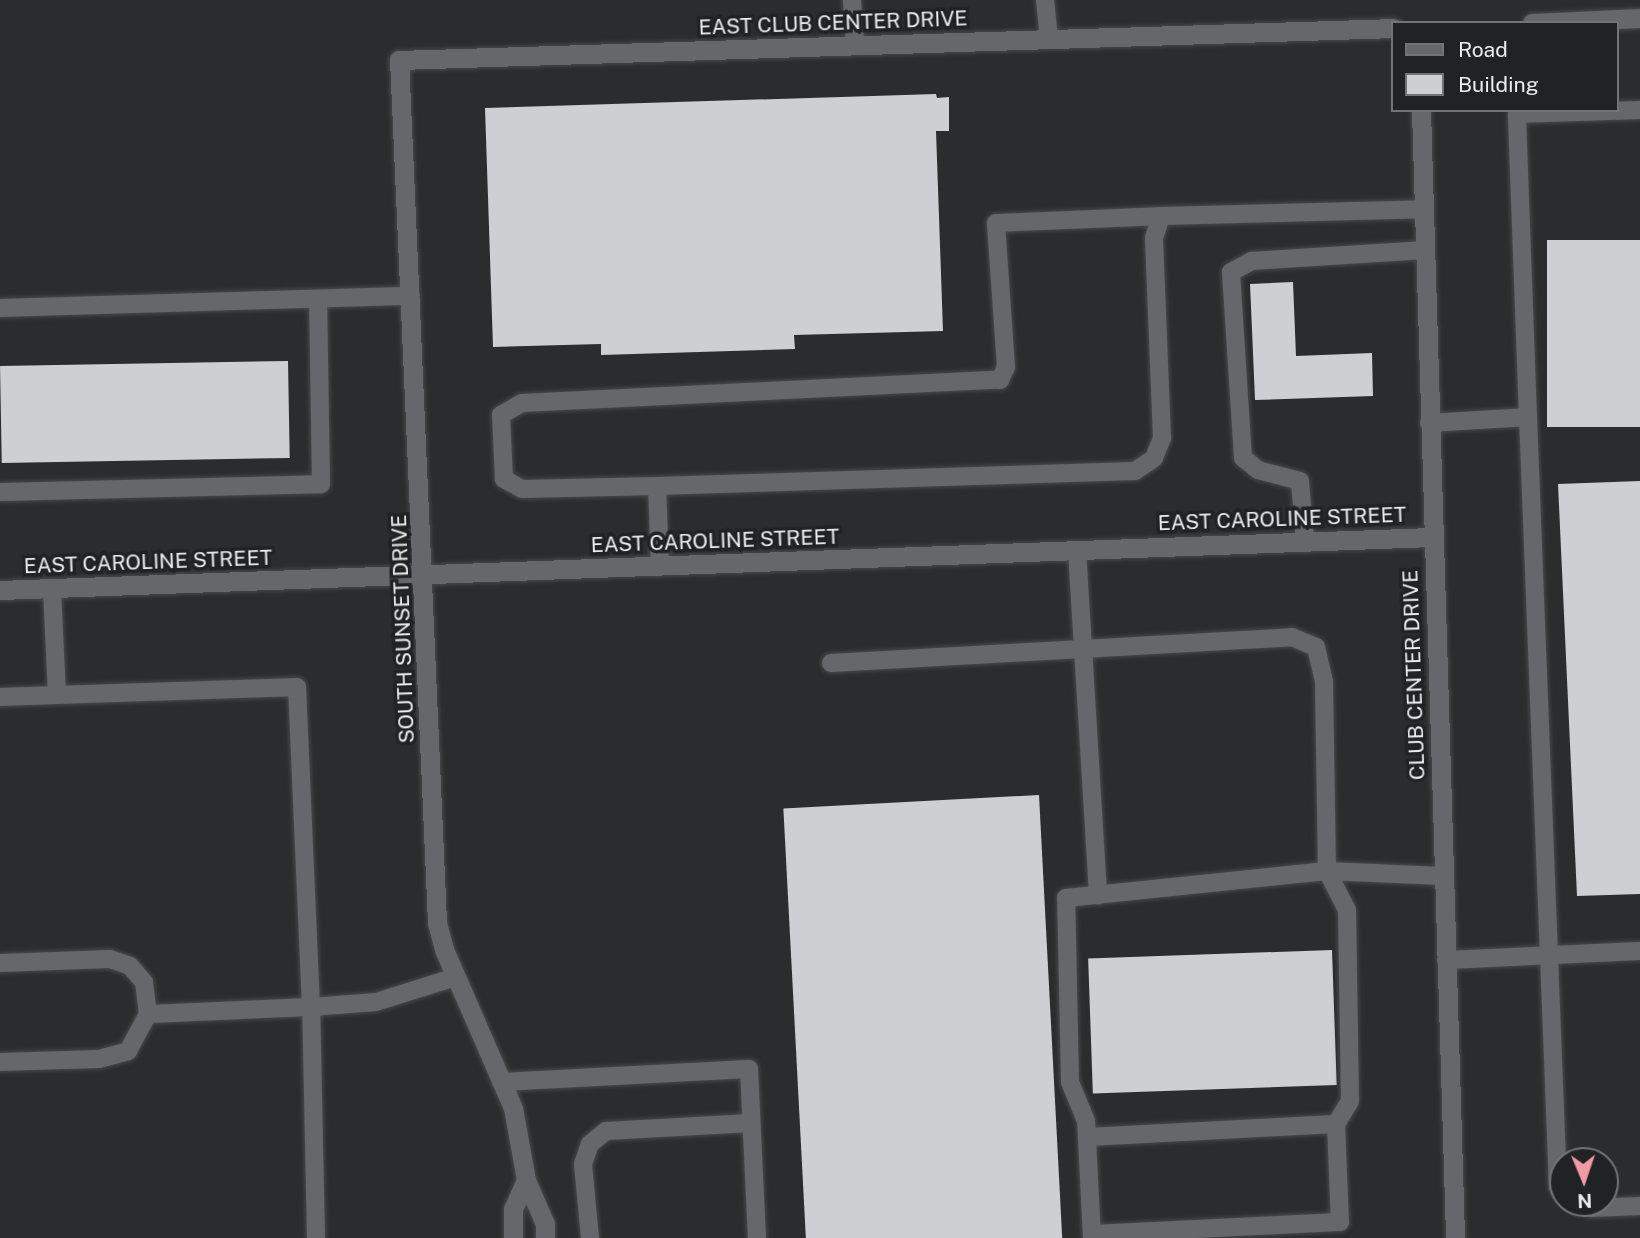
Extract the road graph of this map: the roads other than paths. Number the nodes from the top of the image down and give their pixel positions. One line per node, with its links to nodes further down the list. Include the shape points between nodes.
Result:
1 (852, 0): 7 (lane)
2 (1045, 0): 6 (lane)
3 (1640, 18): 4 (street)
4 (1575, 21)
5 (1392, 28): 6 (street, EAST CLUB CENTER DRIVE)
6 (1049, 39): 7 (street, EAST CLUB CENTER DRIVE)
7 (855, 45): 8 (street, EAST CLUB CENTER DRIVE)
8 (399, 60): 16 (street, SOUTH SUNSET DRIVE)
9 (1640, 110): 10 (lane)
10 (1619, 111)
11 (1421, 112): 13 (street, CLUB CENTER DRIVE)
12 (1578, 112): 19 (lane, via 1517,114)
13 (1424, 209): 14 (lane); 15 (street, CLUB CENTER DRIVE)
14 (1161, 216): 21 (lane, via 1154,238 1162,438 1154,457 1135,471); 21 (lane, via 996,223 1006,367 1000,380 522,403 501,415 504,479 522,489)
15 (1425, 250): 20 (street, CLUB CENTER DRIVE); 24 (lane, via 1252,261 1231,272 1243,457 1258,470 1300,481)
16 (411, 296): 17 (lane); 27 (street, SOUTH SUNSET DRIVE)
17 (318, 299): 18 (lane); 22 (lane, via 321,484)
18 (0, 308)
19 (1528, 417): 20 (lane); 38 (lane)
20 (1429, 423): 23 (street, CLUB CENTER DRIVE)
21 (657, 486): 26 (lane)
22 (0, 492)
23 (1432, 537): 24 (street, EAST CAROLINE STREET); 35 (street, CLUB CENTER DRIVE)
24 (1305, 541): 25 (street, EAST CAROLINE STREET)
25 (1077, 550): 26 (street, EAST CAROLINE STREET); 30 (lane)
26 (660, 566): 27 (street, EAST CAROLINE STREET)
27 (425, 574): 28 (street, EAST CAROLINE STREET); 41 (street, SOUTH SUNSET DRIVE, via 433,895)
28 (52, 588): 29 (street, EAST CAROLINE STREET); 32 (lane)
29 (0, 590)
30 (1083, 650): 31 (lane); 34 (lane, via 1292,637 1316,647 1324,682); 36 (lane)
31 (831, 663)
32 (57, 695): 33 (lane); 42 (lane, via 297,687)
33 (0, 697)
34 (1327, 871): 35 (lane); 36 (lane); 47 (lane, via 1347,910 1350,1101)
35 (1443, 876): 39 (street, CLUB CENTER DRIVE)
36 (1098, 895): 48 (lane, via 1066,898 1070,1082 1086,1121)
37 (1640, 951): 38 (lane)
38 (1549, 955): 39 (lane); 49 (lane)
39 (1446, 960): 59 (street, CLUB CENTER DRIVE)
40 (0, 963): 43 (lane, via 110,958 130,965 144,982)
41 (456, 977): 42 (lane, via 376,1002); 45 (street, SOUTH SUNSET DRIVE)
42 (311, 1007): 43 (lane); 54 (lane)
43 (148, 1014): 44 (lane, via 128,1051 99,1059)
44 (0, 1062)
45 (500, 1082): 46 (lane, via 749,1069); 50 (street, SOUTH SUNSET DRIVE, via 522,1139)
46 (751, 1124): 57 (lane, via 606,1131 590,1144 583,1164); 58 (lane)
47 (1336, 1124): 48 (lane); 53 (lane, via 1340,1222)
48 (1087, 1137): 53 (lane)
49 (1556, 1147)
50 (526, 1180): 55 (street, SOUTH SUNSET DRIVE, via 513,1209); 56 (street, SOUTH SUNSET DRIVE, via 545,1224)
51 (1640, 1206): 52 (lane)
52 (1619, 1207)
53 (1092, 1236)
54 (316, 1238)
55 (513, 1238)
56 (545, 1238)
57 (590, 1238)
58 (757, 1238)
59 (1455, 1238)

